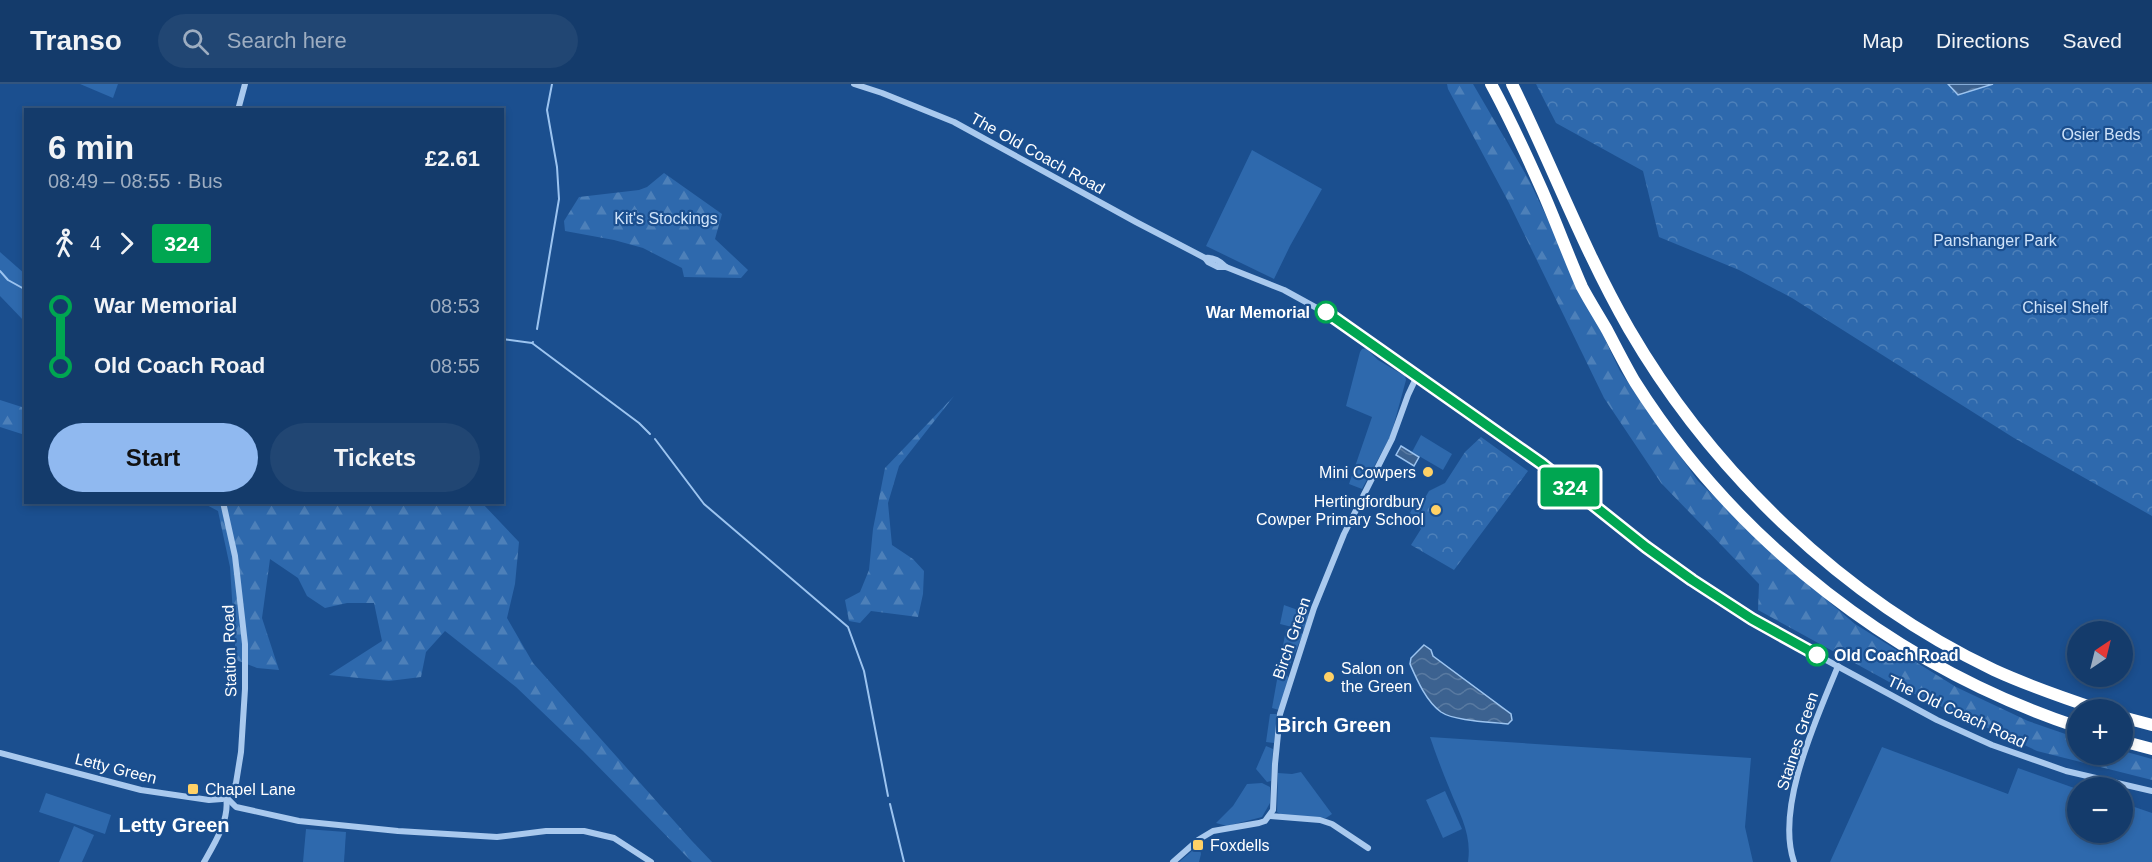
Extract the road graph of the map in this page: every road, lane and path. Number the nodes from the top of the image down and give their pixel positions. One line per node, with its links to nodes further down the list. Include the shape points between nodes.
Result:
1 (245, 84): 5 (street)
2 (854, 84): 6 (street, The Old Coach Road, via 954,122 1205,258 1311,303)
3 (1491, 84): 11 (highway, via 1583,287 1635,381 1684,450 1739,512 1805,575 1910,651 2004,698)
4 (1512, 84): 9 (highway, via 1628,328 1696,429 1724,463 1846,577 1926,633 1994,670)
5 (239, 108)
6 (1417, 376): 8 (street, The Old Coach Road, via 1542,464 1692,580 1752,619); 18 (street, Birch Green, via 1314,608 1281,714)
7 (223, 504): 17 (street, Station Road, via 241,598 245,655 241,752 236,783)
8 (1838, 666): 16 (street, The Old Coach Road, via 1936,720 1992,745 2057,768); 23 (street, Staines Green, via 1794,790 1788,827)
9 (2067, 699)
10 (2133, 720): 12 (highway)
11 (2067, 723)
12 (2152, 725)
13 (2133, 744): 14 (highway)
14 (2152, 748)
15 (0, 753): 17 (street, Letty Green, via 125,787 210,800)
16 (2152, 791)
17 (226, 797): 20 (street, Station Road, via 226,817); 21 (street, via 236,807 299,821 497,837 584,831 614,838)
18 (1270, 816): 19 (street, via 1320,820); 22 (street, via 1259,823 1213,831)
19 (1368, 848)
20 (204, 862)
21 (651, 862)
22 (1173, 862)
23 (1794, 862)

